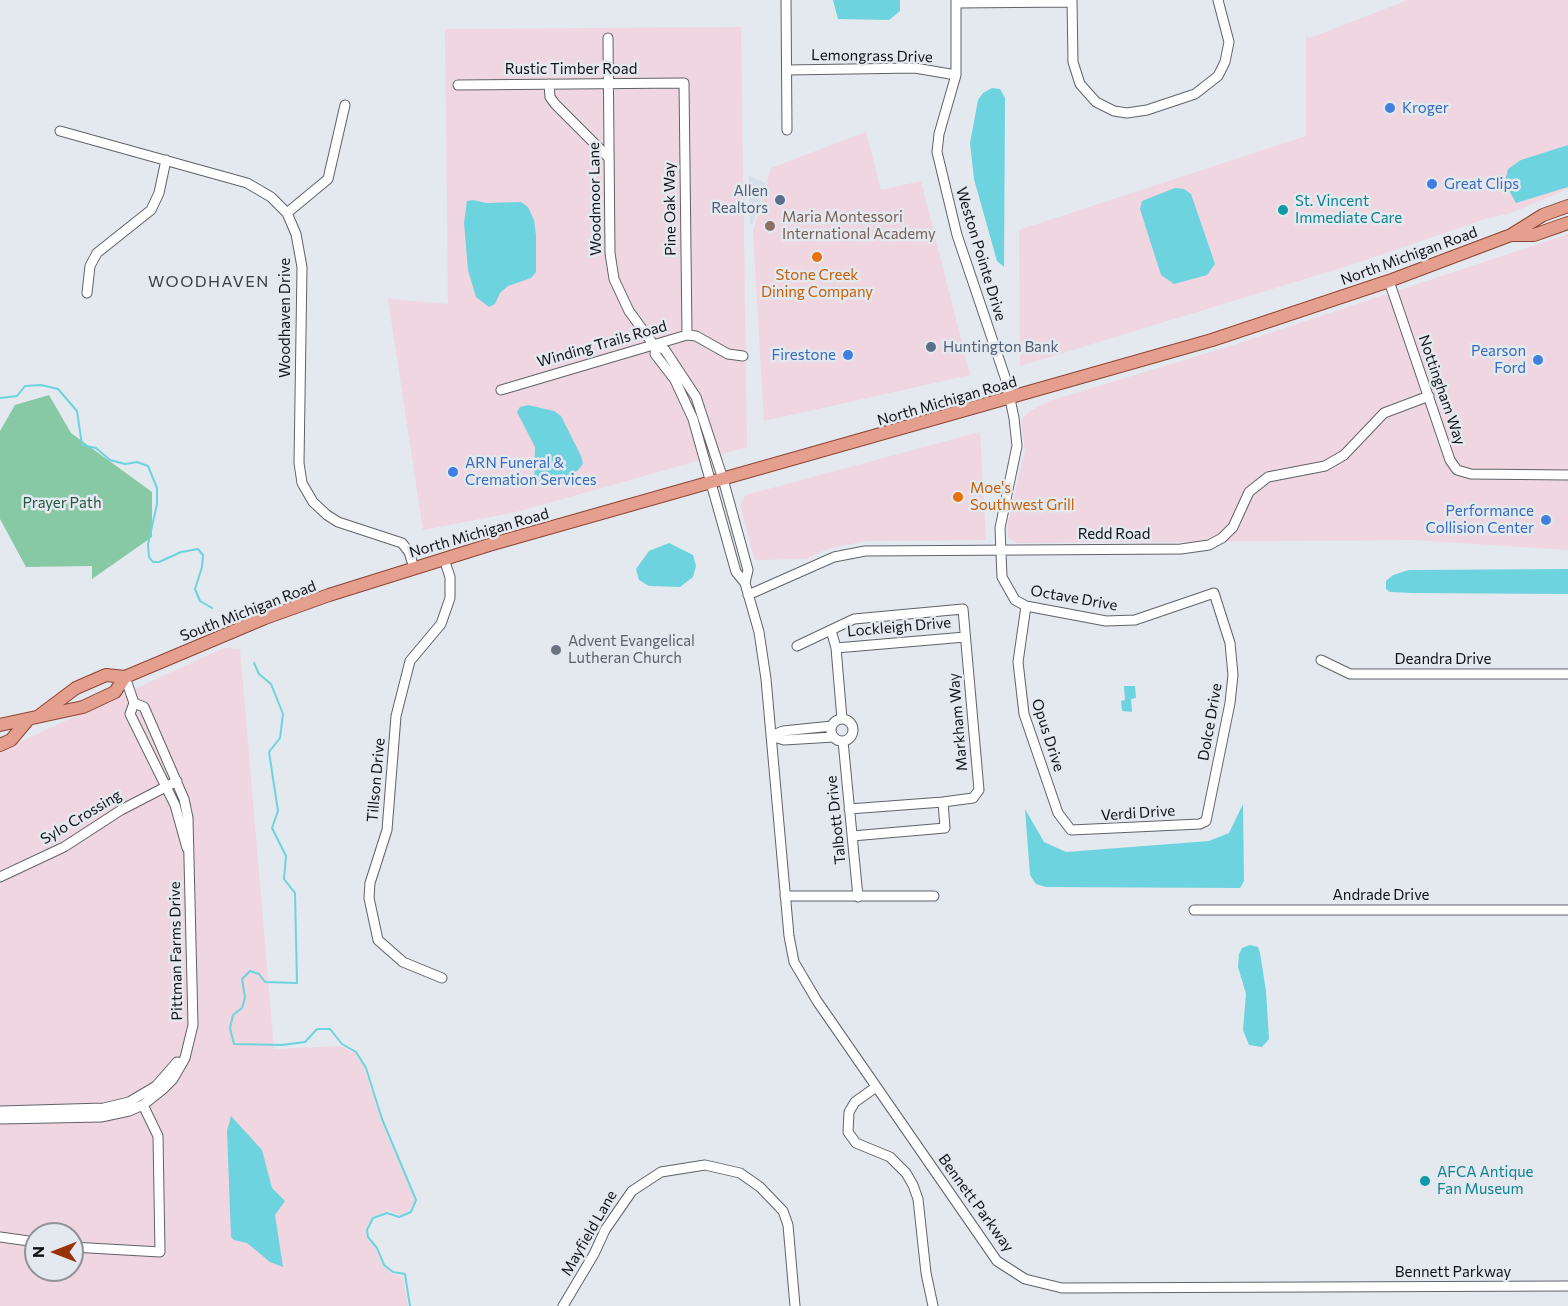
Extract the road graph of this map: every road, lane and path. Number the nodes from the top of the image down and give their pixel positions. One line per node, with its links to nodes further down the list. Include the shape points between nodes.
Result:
1 (786, 0): 6 (street)
2 (1218, 0): 3 (street, via 1228,32 1228,50 1218,76 1203,90 1127,113 1096,102 1080,84 1073,62)
3 (1072, 1): 4 (street)
4 (956, 2): 7 (street, Weston Pointe Drive)
5 (608, 38): 10 (street, Woodmoor Lane)
6 (787, 70): 7 (street, Lemongrass Drive, via 915,68); 13 (street)
7 (956, 75): 28 (street, Weston Pointe Drive, via 939,134 938,161 962,254)
8 (684, 83): 10 (street, Rustic Timber Road); 23 (street, Pine Oak Way)
9 (549, 84): 10 (street, Rustic Timber Road); 11 (street, Rustic Timber Road); 15 (street, via 555,104)
10 (609, 84): 15 (street, Woodmoor Lane)
11 (458, 85)
12 (345, 105): 18 (street, via 328,179)
13 (787, 130)
14 (60, 131): 16 (street, Woodhaven Drive)
15 (609, 158): 24 (street, Woodmoor Lane, via 614,279 629,311)
16 (166, 160): 18 (street, Woodhaven Drive, via 247,183 271,197); 22 (street, via 151,210 100,249 90,266)
17 (1568, 206): 20 (main road, North Michigan Road, via 1543,215)
18 (287, 213): 33 (street, Woodhaven Drive, via 296,234 302,267 302,483 313,502 338,522 402,543)
19 (1568, 222): 20 (main road, North Michigan Road, via 1534,235)
20 (1510, 235): 21 (main road, North Michigan Road)
21 (1389, 281): 27 (street, Nottingham Way); 28 (main road, North Michigan Road, via 1212,340)
22 (87, 293)
23 (687, 335): 24 (street, Winding Trails Road); 25 (street, Winding Trails Road, via 728,354)
24 (655, 345): 26 (street, Winding Trails Road); 30 (street, Woodmoor Lane, via 656,354 675,380 693,419)
25 (743, 356)
26 (501, 390)
27 (1429, 396): 29 (street, Nottingham Way, via 1450,460 1457,470 1471,474); 31 (street, Redd Road, via 1384,413 1344,455 1325,466 1268,477 1249,492 1233,527 1209,545 1181,549)
28 (1010, 399): 30 (main road, North Michigan Road); 31 (street, Weston Pointe Drive, via 1017,446 1003,509)
29 (1568, 475)
30 (717, 481): 32 (main road, North Michigan Road); 36 (street, Bennett Parkway, via 736,572)
31 (1000, 550): 36 (street, Redd Road, via 853,552); 37 (street, Octave Drive, via 1002,577 1008,590)
32 (444, 558): 33 (main road, North Michigan Road); 70 (street, Tillson Drive, via 450,577 450,598 441,624 410,662 396,716 387,830 369,898 378,939 403,962)
33 (414, 567): 34 (main road, North Michigan Road)
34 (385, 577): 45 (main road, South Michigan Road, via 265,618)
35 (1214, 593): 37 (street, Octave Drive, via 1125,622); 60 (street, Dolce Drive, via 1230,643 1233,675)
36 (748, 595): 52 (street, Bennett Parkway, via 763,656)
37 (1026, 606): 61 (street, Opus Drive, via 1018,662 1024,714 1058,813)
38 (963, 609): 39 (street, Lockleigh Drive, via 854,619); 40 (street, Markham Way)
39 (831, 630): 41 (street, Lockleigh Drive); 42 (street, Talbott Drive)
40 (965, 637): 42 (street, Lockleigh Drive); 58 (street, Markham Way, via 979,790 973,798)
41 (796, 646)
42 (836, 648): 48 (street, Talbott Drive)
43 (1321, 660): 44 (street, Deandra Drive, via 1350,674)
44 (1568, 674)
45 (125, 677): 46 (street, Pittman Farms Drive); 47 (main road, South Michigan Road, via 106,675 76,688); 47 (main road, South Michigan Road, via 115,692 83,707)
46 (134, 703): 56 (street, Pittman Farms Drive, via 144,707); 57 (street, Pittman Farms Drive, via 130,714)
47 (40, 715): 49 (main road, South Michigan Road)
48 (842, 719): 51 (street); 54 (street, Talbott Drive, via 854,729 849,739)
49 (27, 721): 50 (main road, South Michigan Road); 55 (main road)
50 (2, 723)
51 (832, 726): 52 (street); 53 (street)
52 (771, 736): 53 (street, via 784,740); 65 (street, Bennett Parkway)
53 (834, 737): 54 (street)
54 (843, 741): 59 (street, Talbott Drive)
55 (0, 745)
56 (177, 781): 57 (street, Sylo Crossing); 63 (street, Pittman Farms Drive, via 188,818)
57 (166, 786): 63 (street, Pittman Farms Drive); 64 (street, Sylo Crossing, via 64,847)
58 (943, 802): 59 (street, Markham Way); 62 (street, via 945,828)
59 (849, 809): 62 (street, Talbott Drive)
60 (1206, 821): 61 (street, Verdi Drive)
61 (1071, 831)
62 (852, 836): 67 (street, Talbott Drive)
63 (189, 854): 71 (street, Pittman Farms Drive, via 193,1017)
64 (0, 877)
65 (785, 896): 67 (street); 72 (street, Bennett Parkway, via 794,962)
66 (934, 896): 67 (street)
67 (858, 897)
68 (1194, 910): 69 (street, Andrade Drive)
69 (1568, 910)
70 (442, 978)
71 (188, 1048): 73 (street, Pittman Farms Drive, via 173,1079); 74 (street, via 156,1086 129,1102 104,1108)
72 (876, 1087): 79 (street, Bennett Parkway, via 990,1253 1014,1274 1038,1284 1062,1288); 82 (street, via 852,1107 848,1132 856,1143 890,1157 913,1185)
73 (142, 1105): 75 (street, Pittman Farms Drive, via 101,1117); 78 (street, via 158,1136 160,1252)
74 (0, 1111)
75 (0, 1119)
76 (0, 1237): 77 (street)
77 (24, 1240)
78 (84, 1248)
79 (1568, 1286)
80 (563, 1306): 81 (street, Mayfield Lane, via 604,1230 632,1191 661,1172 705,1165 740,1173 783,1211 788,1225)
81 (795, 1306)
82 (933, 1306)

